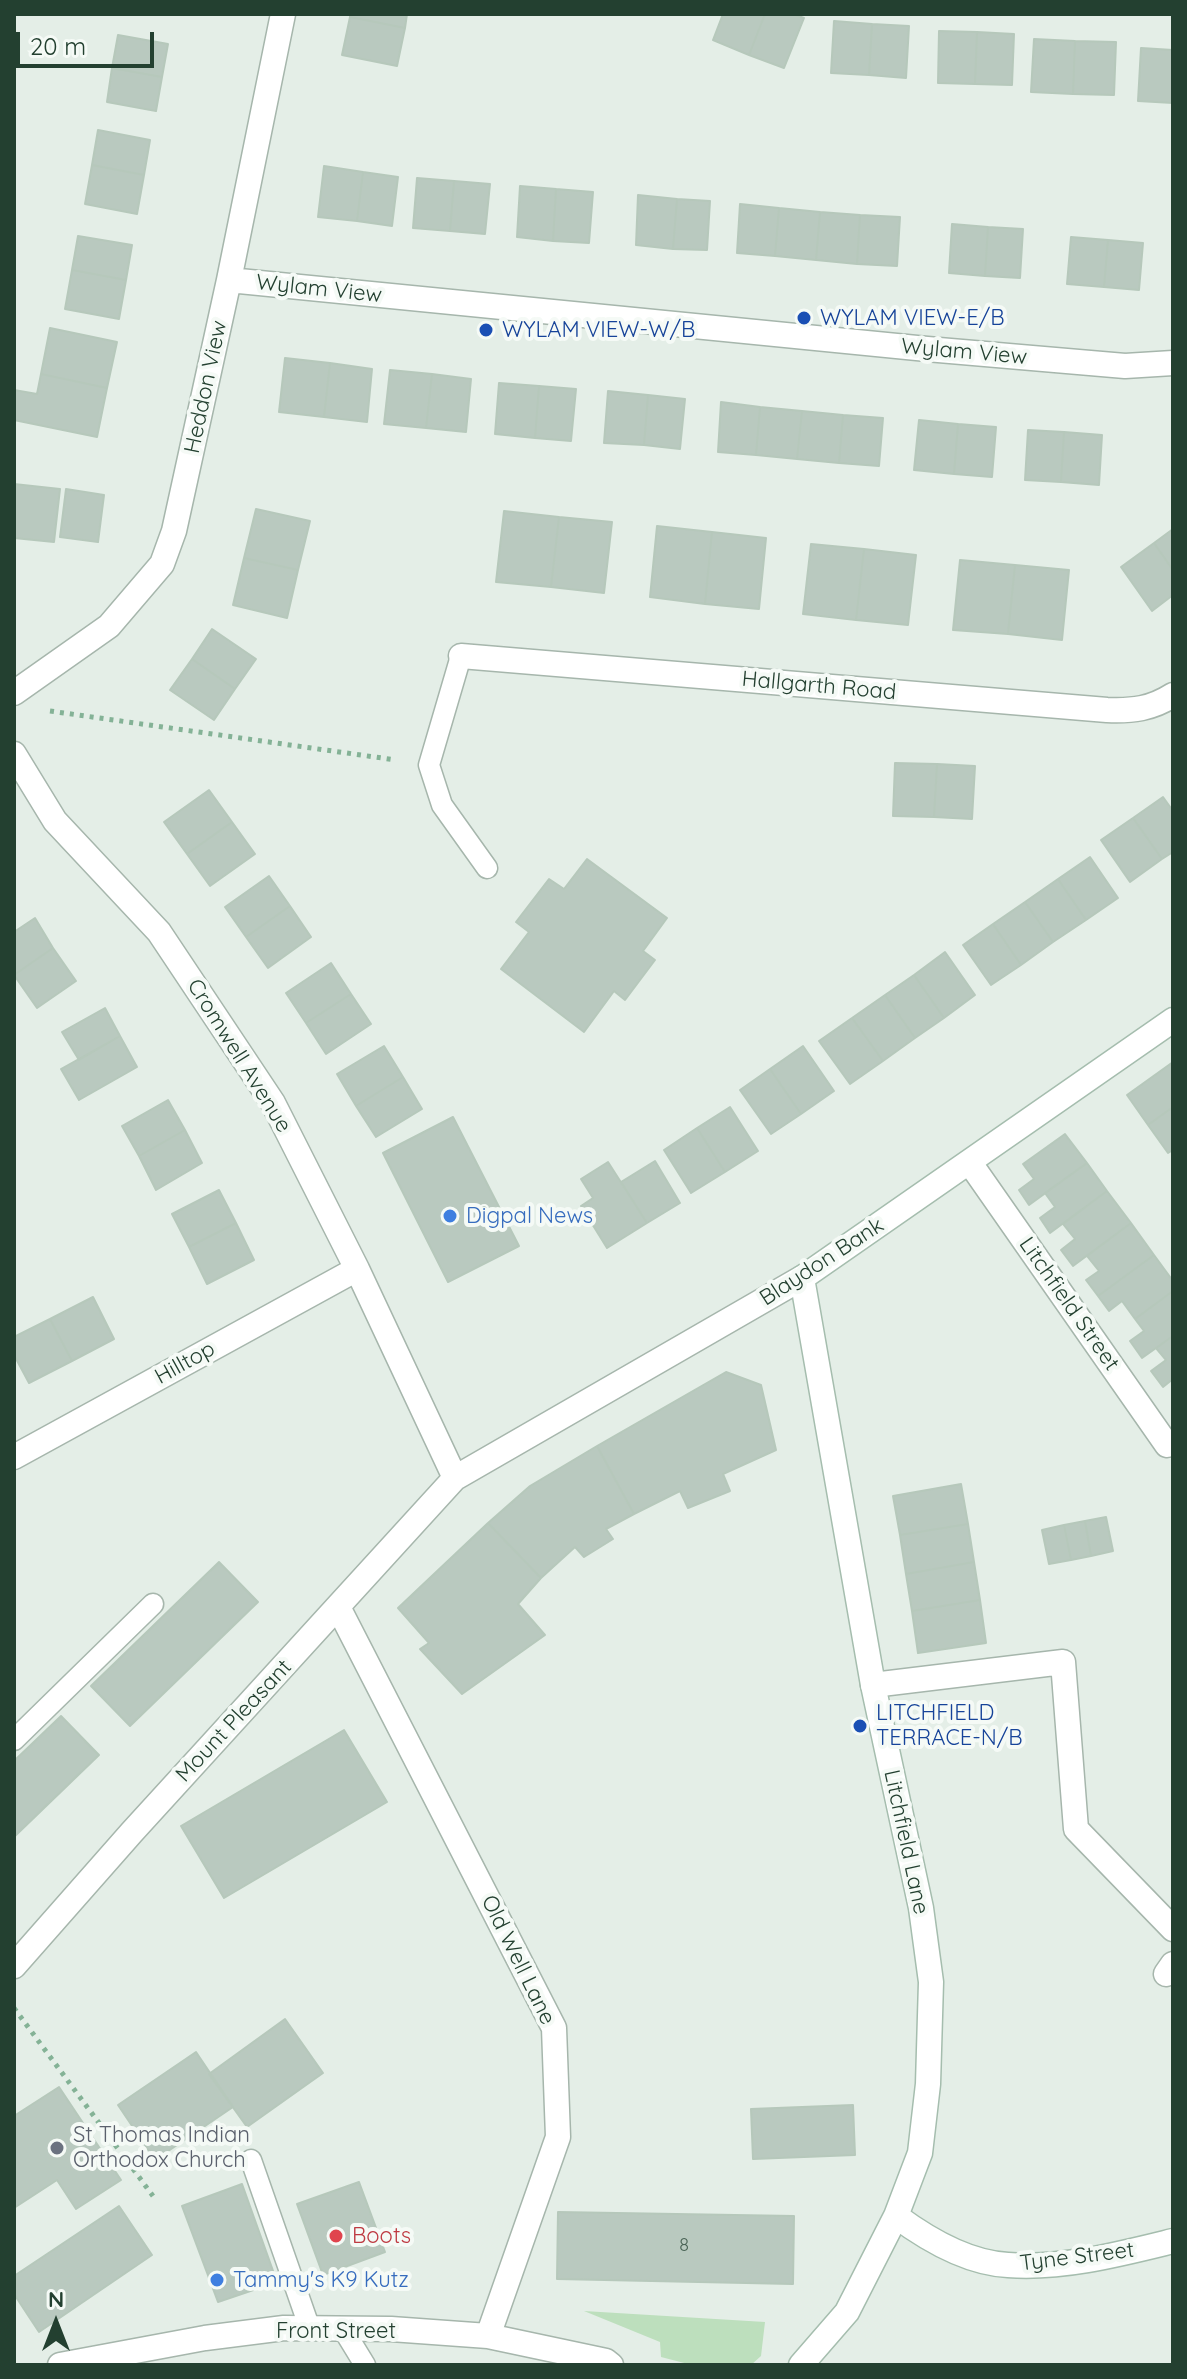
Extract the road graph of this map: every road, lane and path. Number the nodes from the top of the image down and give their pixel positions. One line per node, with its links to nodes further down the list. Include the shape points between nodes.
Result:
1 (283, 14): 2 (street, Heddon View)
2 (229, 280): 3 (street, Wylam View, via 943,351 1125,366); 5 (street, Heddon View, via 174,531 162,564 109,626)
3 (1173, 363)
4 (461, 656): 6 (street, Hallgarth Road, via 1107,710 1137,711); 9 (lane)
5 (14, 693)
6 (1173, 695)
7 (45, 710): 9 (path)
8 (14, 754): 13 (street, Cromwell Avenue, via 55,821 159,932 273,1103)
9 (429, 765): 10 (lane, via 442,805)
10 (487, 868)
11 (1173, 1020): 12 (street, Blaydon Bank)
12 (970, 1163): 14 (street, Blaydon Bank); 15 (street, Litchfield Street)
13 (357, 1269): 16 (street, Hilltop); 17 (street, Cromwell Avenue)
14 (802, 1278): 17 (street, Blaydon Bank); 20 (street, Litchfield Lane)
15 (1167, 1445)
16 (14, 1457)
17 (455, 1478): 19 (street, Mount Pleasant)
18 (153, 1604): 21 (lane)
19 (338, 1607): 23 (street, Mount Pleasant); 31 (street, Old Well Lane, via 554,2028 558,2137)
20 (873, 1685): 22 (street, via 1063,1662 1076,1829); 27 (street, Litchfield Lane, via 921,1908 931,1982 920,2153)
21 (14, 1740)
22 (1173, 1929)
23 (14, 1966)
24 (14, 2008): 26 (path)
25 (251, 2160): 29 (lane)
26 (153, 2196)
27 (896, 2216): 28 (street, Tyne Street, via 955,2252 1006,2266 1102,2258); 35 (street, Litchfield Lane, via 847,2312)
28 (1173, 2241)
29 (310, 2329): 30 (street, Front Street); 32 (street, Front Street, via 205,2338)
30 (343, 2329): 31 (street, Front Street); 33 (lane)
31 (488, 2336): 34 (street, Front Street)
32 (60, 2365)
33 (365, 2365)
34 (611, 2365)
35 (801, 2365)

